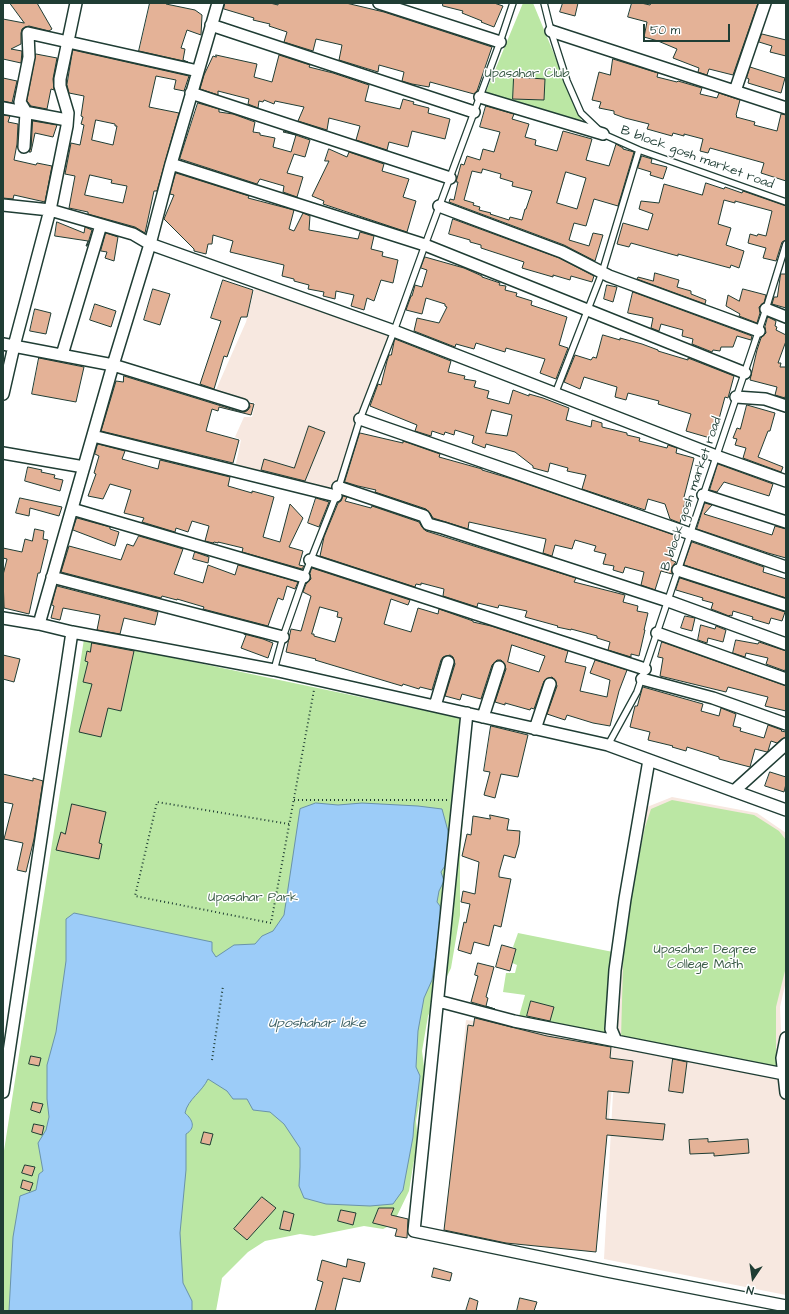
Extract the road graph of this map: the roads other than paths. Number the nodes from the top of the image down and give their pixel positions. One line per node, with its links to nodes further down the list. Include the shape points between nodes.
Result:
1 (76, 3): 9 (street)
2 (218, 3): 7 (street)
3 (379, 3): 10 (street)
4 (513, 3): 10 (lane)
5 (544, 3): 8 (lane, B block gosh market road)
6 (764, 3): 12 (street)
7 (211, 25): 11 (street); 18 (street)
8 (551, 31): 12 (street); 20 (lane, B block gosh market road, via 567,81 581,113)
9 (68, 42): 11 (street); 17 (street, via 28,33 28,57 20,102); 19 (street, via 60,79)
10 (500, 42): 14 (lane)
11 (198, 71): 13 (street)
12 (735, 91): 16 (street)
13 (191, 93): 23 (street); 24 (street)
14 (480, 97): 18 (lane); 20 (street)
15 (3, 108): 17 (street)
16 (786, 108)
17 (26, 112): 19 (street); 21 (street)
18 (474, 112): 24 (lane)
19 (67, 120): 28 (street)
20 (603, 134): 22 (lane, B block gosh market road)
21 (24, 147)
22 (639, 150): 25 (lane, B block gosh market road); 33 (lane)
23 (171, 164): 30 (street); 32 (street)
24 (450, 178): 27 (lane)
25 (786, 202)
26 (3, 205): 28 (street)
27 (439, 206): 32 (lane); 33 (street, via 562,252)
28 (50, 210): 29 (street); 39 (street)
29 (101, 225): 30 (street, via 133,234); 40 (street)
30 (150, 244): 38 (street); 41 (street)
31 (786, 244): 34 (lane, B block gosh market road)
32 (424, 246): 35 (street); 38 (lane)
33 (602, 273): 35 (lane); 37 (street)
34 (766, 309): 36 (street); 37 (lane, B block gosh market road)
35 (588, 310): 42 (street); 44 (lane)
36 (786, 317)
37 (759, 330): 42 (lane, B block gosh market road)
38 (394, 331): 44 (street); 48 (lane)
39 (8, 345): 40 (street); 43 (street)
40 (62, 355): 41 (street)
41 (113, 365): 46 (street); 49 (street)
42 (744, 373): 45 (lane, B block gosh market road)
43 (3, 394)
44 (555, 394): 51 (street)
45 (736, 397): 47 (street, via 765,399); 51 (lane, B block gosh market road)
46 (243, 405)
47 (786, 406)
48 (360, 419): 54 (lane); 58 (street)
49 (93, 436): 52 (street); 54 (street)
50 (3, 453): 52 (street)
51 (716, 456): 53 (street); 55 (lane, B block gosh market road)
52 (84, 467): 56 (street)
53 (786, 481)
54 (337, 492): 59 (lane); 64 (street, via 424,516 428,524)
55 (703, 496): 57 (street); 58 (lane, B block gosh market road)
56 (72, 509): 62 (street); 63 (street)
57 (786, 522)
58 (690, 535): 60 (street); 61 (lane, B block gosh market road)
59 (310, 560): 62 (lane); 75 (street)
60 (786, 568)
61 (678, 570): 64 (lane, B block gosh market road); 65 (street)
62 (304, 577): 70 (lane)
63 (52, 578): 67 (street); 70 (street)
64 (668, 601): 69 (lane, B block gosh market road); 71 (street)
65 (786, 605)
66 (3, 618): 67 (street)
67 (39, 624): 68 (street)
68 (72, 632): 74 (street); 92 (street)
69 (657, 633): 75 (lane, B block gosh market road); 76 (street)
70 (283, 637): 74 (lane)
71 (784, 640)
72 (448, 662): 78 (street)
73 (499, 667): 80 (street)
74 (274, 670): 78 (street)
75 (643, 674): 81 (street); 84 (lane, B block gosh market road, via 637,692)
76 (786, 679)
77 (550, 684): 82 (street)
78 (435, 706): 79 (street)
79 (467, 714): 80 (street); 88 (street)
80 (483, 717): 82 (street)
81 (786, 724)
82 (535, 729): 84 (street)
83 (786, 744): 86 (street)
84 (608, 745): 85 (street)
85 (649, 760): 86 (street); 90 (street, via 614,970 611,1029)
86 (734, 791): 87 (street)
87 (786, 810)
88 (438, 1001): 90 (street, via 514,1021); 94 (street, via 414,1231)
89 (786, 1038): 91 (street, via 782,1058)
90 (616, 1041): 91 (street)
91 (784, 1074): 93 (street)
92 (3, 1092)
93 (786, 1093)
94 (786, 1306)

